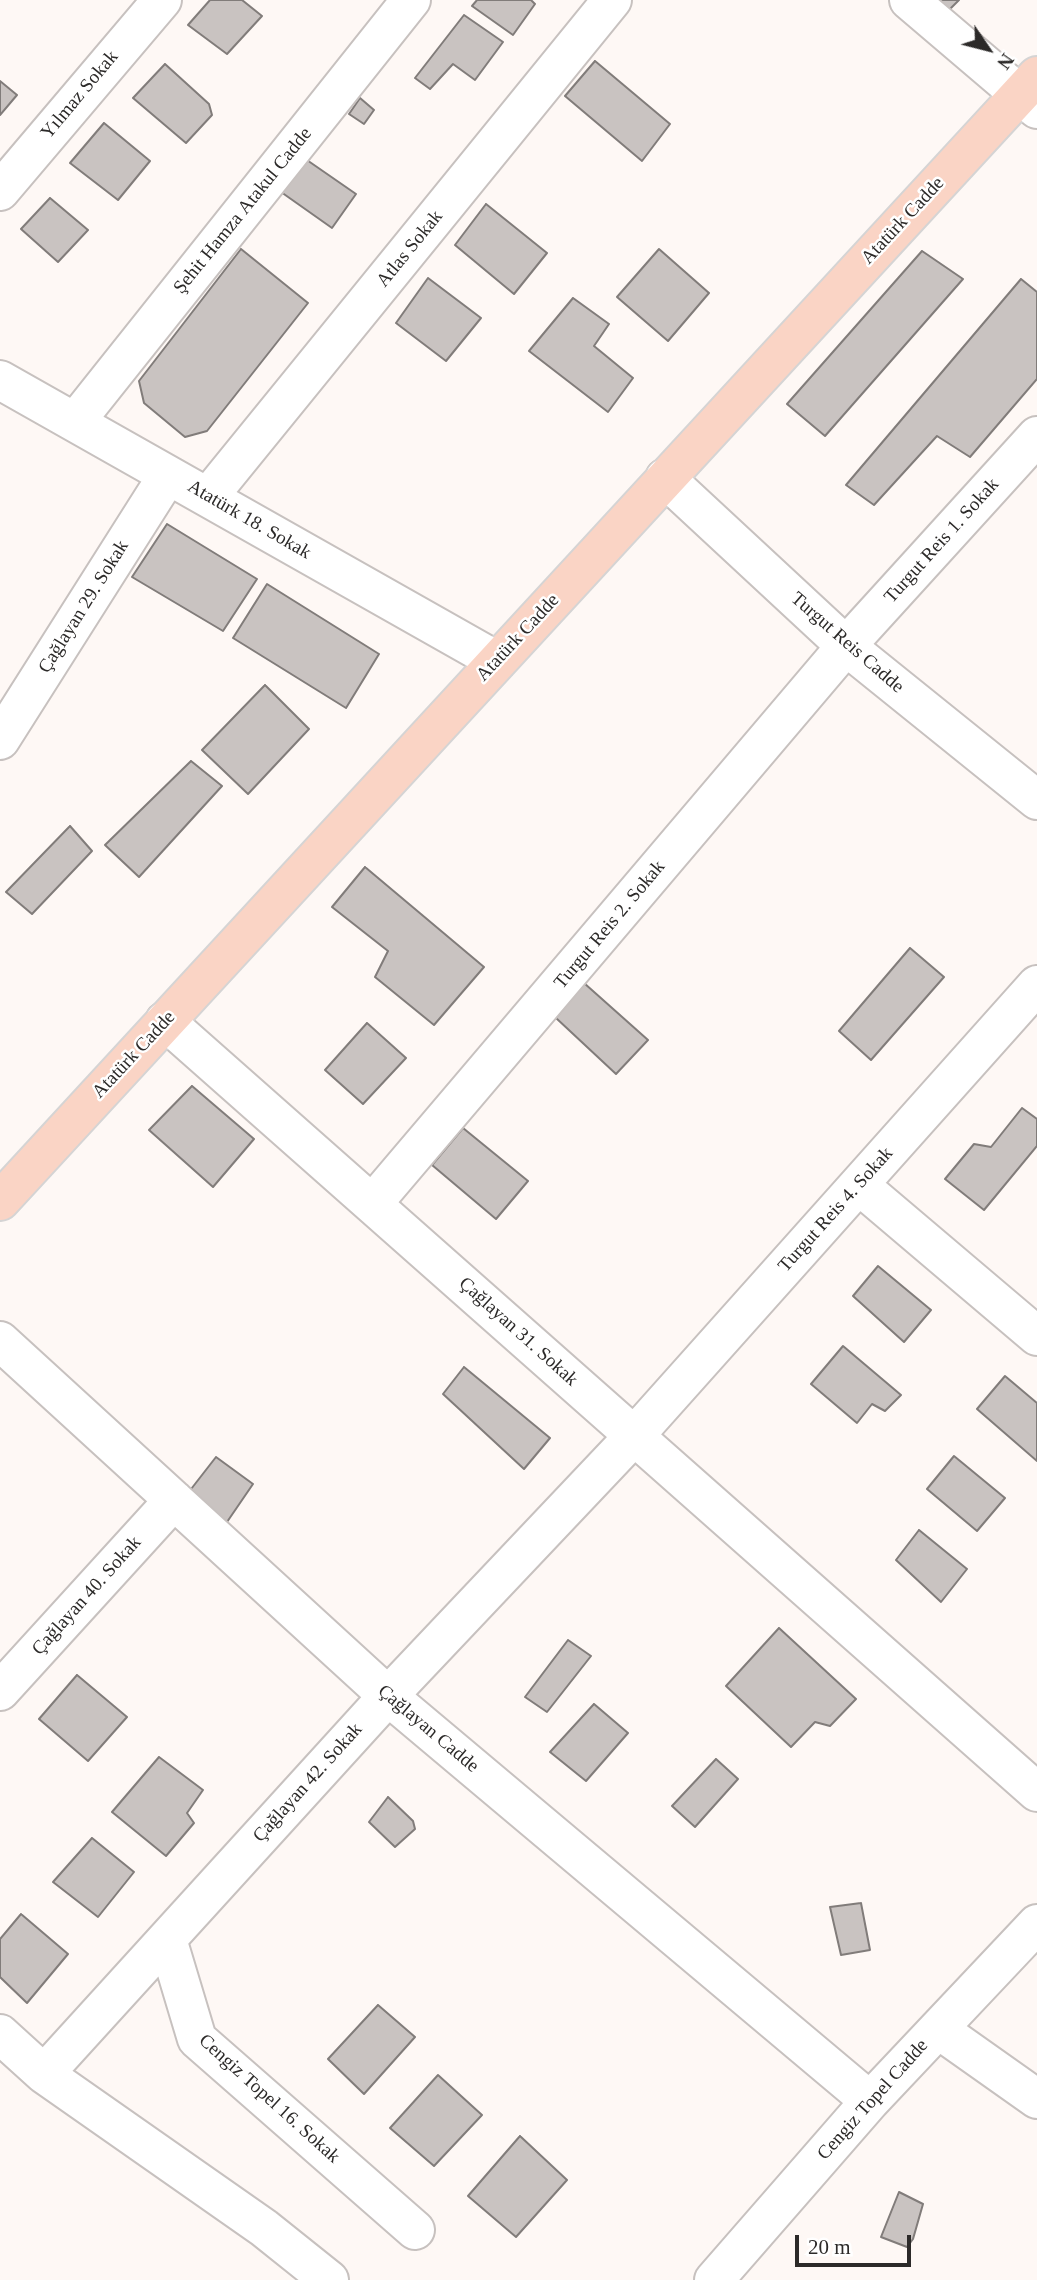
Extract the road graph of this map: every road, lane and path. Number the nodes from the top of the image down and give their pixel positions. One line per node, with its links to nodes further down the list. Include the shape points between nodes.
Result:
1 (162, 0): 6 (street, Yılmaz Sokak)
2 (411, 0): 8 (street, Şehit Hamza Atakul Cadde)
3 (612, 0): 12 (street, Atlas Sokak)
4 (909, 0): 5 (street)
5 (1032, 93): 11 (main road, Atatürk Cadde)
6 (0, 191)
7 (0, 380): 8 (street, Atatürk 18. Sokak)
8 (75, 422): 10 (street, Atatürk 18. Sokak)
9 (1037, 436): 13 (street, Turgut Reis 1. Sokak)
10 (168, 475): 12 (street, Atatürk 18. Sokak); 15 (street, Çağlayan 29. Sokak)
11 (665, 478): 13 (street, Turgut Reis Cadde); 14 (main road, Atatürk Cadde)
12 (208, 497): 14 (street, Atatürk 18. Sokak)
13 (846, 646): 16 (street, Turgut Reis Cadde); 21 (street, Turgut Reis 2. Sokak)
14 (497, 661): 18 (main road, Atatürk Cadde)
15 (0, 740)
16 (1037, 800)
17 (1037, 985): 19 (street, Turgut Reis 4. Sokak)
18 (165, 1021): 20 (main road, Atatürk Cadde); 21 (street, Çağlayan 31. Sokak)
19 (859, 1185): 22 (street); 24 (street, Turgut Reis 4. Sokak)
20 (0, 1201)
21 (373, 1203): 24 (street, Çağlayan 31. Sokak)
22 (1037, 1336)
23 (0, 1340): 25 (street, Çağlayan Cadde)
24 (635, 1435): 27 (street, Çağlayan 42. Sokak); 28 (street, Çağlayan 31. Sokak)
25 (174, 1500): 26 (street, Çağlayan 40. Sokak); 27 (street, Çağlayan Cadde)
26 (0, 1691)
27 (388, 1696): 30 (street, Çağlayan 42. Sokak); 35 (street, Çağlayan Cadde)
28 (1037, 1792)
29 (1037, 1924): 31 (street, Cengiz Topel Cadde)
30 (167, 1939): 33 (street, Çağlayan 42. Sokak); 36 (street, Cengiz Topel 16. Sokak, via 197,2039)
31 (938, 2029): 34 (street); 35 (street, Cengiz Topel Cadde)
32 (0, 2034): 33 (street)
33 (44, 2074): 37 (street, via 264,2228)
34 (1037, 2099)
35 (870, 2101): 38 (street, Cengiz Topel Cadde)
36 (415, 2230)
37 (330, 2280)
38 (714, 2280)

